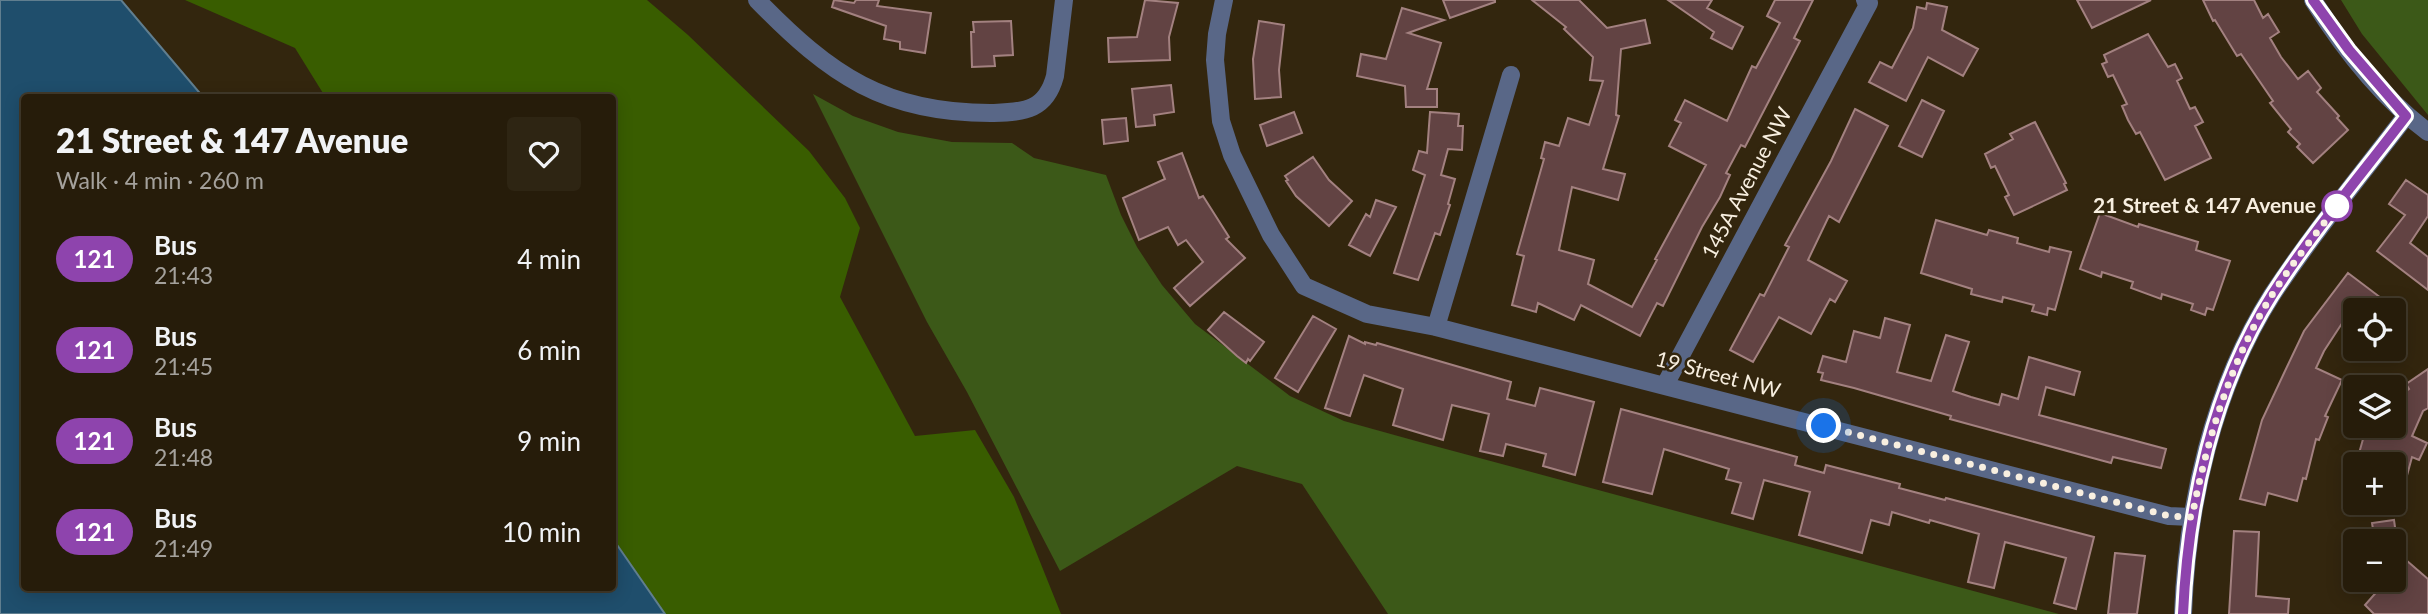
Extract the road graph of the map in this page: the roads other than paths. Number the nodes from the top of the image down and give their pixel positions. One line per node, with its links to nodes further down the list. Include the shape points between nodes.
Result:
1 (757, 0): 2 (street, via 799,43 868,88 905,102 963,113 1014,112 1045,100 1058,61)
2 (1064, 0)
3 (1224, 0): 9 (street, 19 Street NW, via 1214,60 1221,121 1232,155 1271,235 1304,286 1367,314)
4 (2313, 0): 7 (street)
5 (1867, 1): 10 (street, 145A Avenue NW)
6 (1511, 75): 9 (street)
7 (2406, 116): 8 (street); 11 (street, via 2293,265 2252,331 2217,414)
8 (2428, 132)
9 (1436, 327): 10 (street, 19 Street NW)
10 (1665, 385): 11 (street, 19 Street NW, via 2169,516)
11 (2192, 517): 12 (street)
12 (2183, 614)

